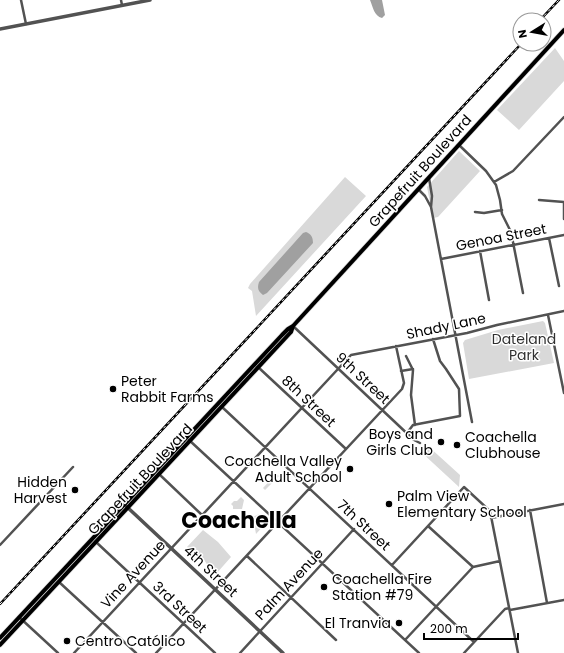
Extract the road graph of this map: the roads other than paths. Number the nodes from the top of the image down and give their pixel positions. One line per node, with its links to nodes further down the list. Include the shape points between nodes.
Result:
1 (21, 0): 5 (street)
2 (121, 0): 4 (street)
3 (150, 0): 4 (street)
4 (122, 5): 5 (street)
5 (26, 24): 6 (street)
6 (0, 29)
7 (564, 30): 9 (main road, Grapefruit Boulevard)
8 (564, 117): 11 (street, via 512,171)
9 (458, 145): 10 (main road, Grapefruit Boulevard); 11 (street)
10 (429, 177): 12 (main road, Grapefruit Boulevard); 15 (street)
11 (494, 182): 16 (street)
12 (418, 189): 15 (street); 29 (main road, Grapefruit Boulevard)
13 (539, 200): 14 (street)
14 (564, 202): 18 (street)
15 (431, 207): 23 (street)
16 (502, 210): 17 (street); 21 (street)
17 (475, 212)
18 (564, 219)
19 (564, 235): 20 (street, Genoa Street)
20 (549, 238): 21 (street, Genoa Street); 24 (street)
21 (514, 245): 22 (street, Genoa Street); 25 (street)
22 (480, 251): 23 (street, Genoa Street); 26 (street)
23 (441, 259): 30 (street)
24 (559, 286)
25 (524, 293)
26 (489, 300)
27 (564, 312): 28 (street, Shady Lane)
28 (548, 315): 30 (street, Shady Lane); 38 (street)
29 (292, 326): 34 (main road, Grapefruit Boulevard, via 291,332); 35 (street, 9th Street); 45 (main road, Grapefruit Boulevard)
30 (456, 335): 31 (street, Shady Lane); 42 (street)
31 (433, 339): 32 (street, Shady Lane); 43 (street, via 440,361 459,389 460,416)
32 (396, 346): 35 (street, Shady Lane, via 353,355); 37 (street)
33 (406, 356): 36 (street)
34 (258, 367): 39 (main road, Grapefruit Boulevard); 40 (street, 8th Street)
35 (338, 369): 40 (street, Vine Avenue); 41 (street, 9th Street)
36 (413, 369): 37 (street); 43 (street, via 411,400)
37 (401, 371): 41 (street, via 403,387)
38 (564, 392)
39 (222, 407): 45 (main road, Grapefruit Boulevard); 47 (street, 7th Street)
40 (302, 408): 47 (street, Vine Avenue); 48 (street, 8th Street)
41 (382, 410): 44 (street, 9th Street); 48 (street)
42 (472, 422)
43 (415, 425): 44 (street)
44 (406, 433): 46 (street, 9th Street)
45 (189, 439): 50 (main road, Grapefruit Boulevard); 51 (street); 54 (main road, Grapefruit Boulevard)
46 (420, 443)
47 (265, 447): 51 (street, Vine Avenue); 52 (street, 7th Street)
48 (346, 449): 52 (street)
49 (73, 467): 62 (street)
50 (159, 474): 54 (main road, Grapefruit Boulevard); 56 (street)
51 (234, 481): 56 (street, Vine Avenue); 58 (street)
52 (310, 488): 58 (street); 60 (street, 7th Street)
53 (564, 504): 55 (street)
54 (126, 507): 61 (main road, Grapefruit Boulevard); 63 (street, 4th Street); 77 (main road, Grapefruit Boulevard)
55 (530, 510): 57 (street); 74 (street)
56 (202, 515): 63 (street, Vine Avenue)
57 (491, 518): 59 (street, via 490,511 464,487); 65 (street)
58 (278, 522): 64 (street); 66 (street)
59 (428, 526): 67 (street); 68 (street)
60 (354, 529): 66 (street, Palm Avenue); 67 (street, 7th Street)
61 (96, 542): 69 (main road, Grapefruit Boulevard); 70 (street, 3rd Street)
62 (0, 545)
63 (171, 549): 70 (street, Vine Avenue); 71 (street, 4th Street)
64 (246, 556): 71 (street); 72 (street)
65 (500, 561): 68 (street); 76 (street)
66 (322, 563): 72 (street, Palm Avenue); 83 (street)
67 (392, 565): 75 (street, 7th Street)
68 (473, 567): 75 (street)
69 (59, 582): 77 (main road, Grapefruit Boulevard); 78 (street)
70 (139, 583): 78 (street, Vine Avenue); 79 (street, 3rd Street)
71 (215, 590): 79 (street); 80 (street, 4th Street)
72 (291, 597): 80 (street, Palm Avenue); 82 (street)
73 (564, 600): 74 (street)
74 (547, 603): 76 (street)
75 (436, 606): 83 (street); 84 (street, 7th Street)
76 (509, 609): 84 (street, via 505,609); 95 (street)
77 (21, 619): 81 (main road, Grapefruit Boulevard); 85 (main road, Grapefruit Boulevard); 86 (street)
78 (103, 622): 87 (street, Vine Avenue); 88 (street)
79 (184, 624): 89 (street); 90 (street, 3rd Street)
80 (259, 631): 91 (street, Palm Avenue); 92 (street, 4th Street)
81 (0, 638)
82 (336, 640)
83 (405, 640): 93 (street)
84 (474, 642): 94 (street)
85 (0, 645)
86 (58, 653)
87 (74, 653)
88 (136, 653)
89 (156, 653)
90 (215, 653)
91 (240, 653)
92 (283, 653)
93 (419, 653)
94 (464, 653)
95 (518, 653)

